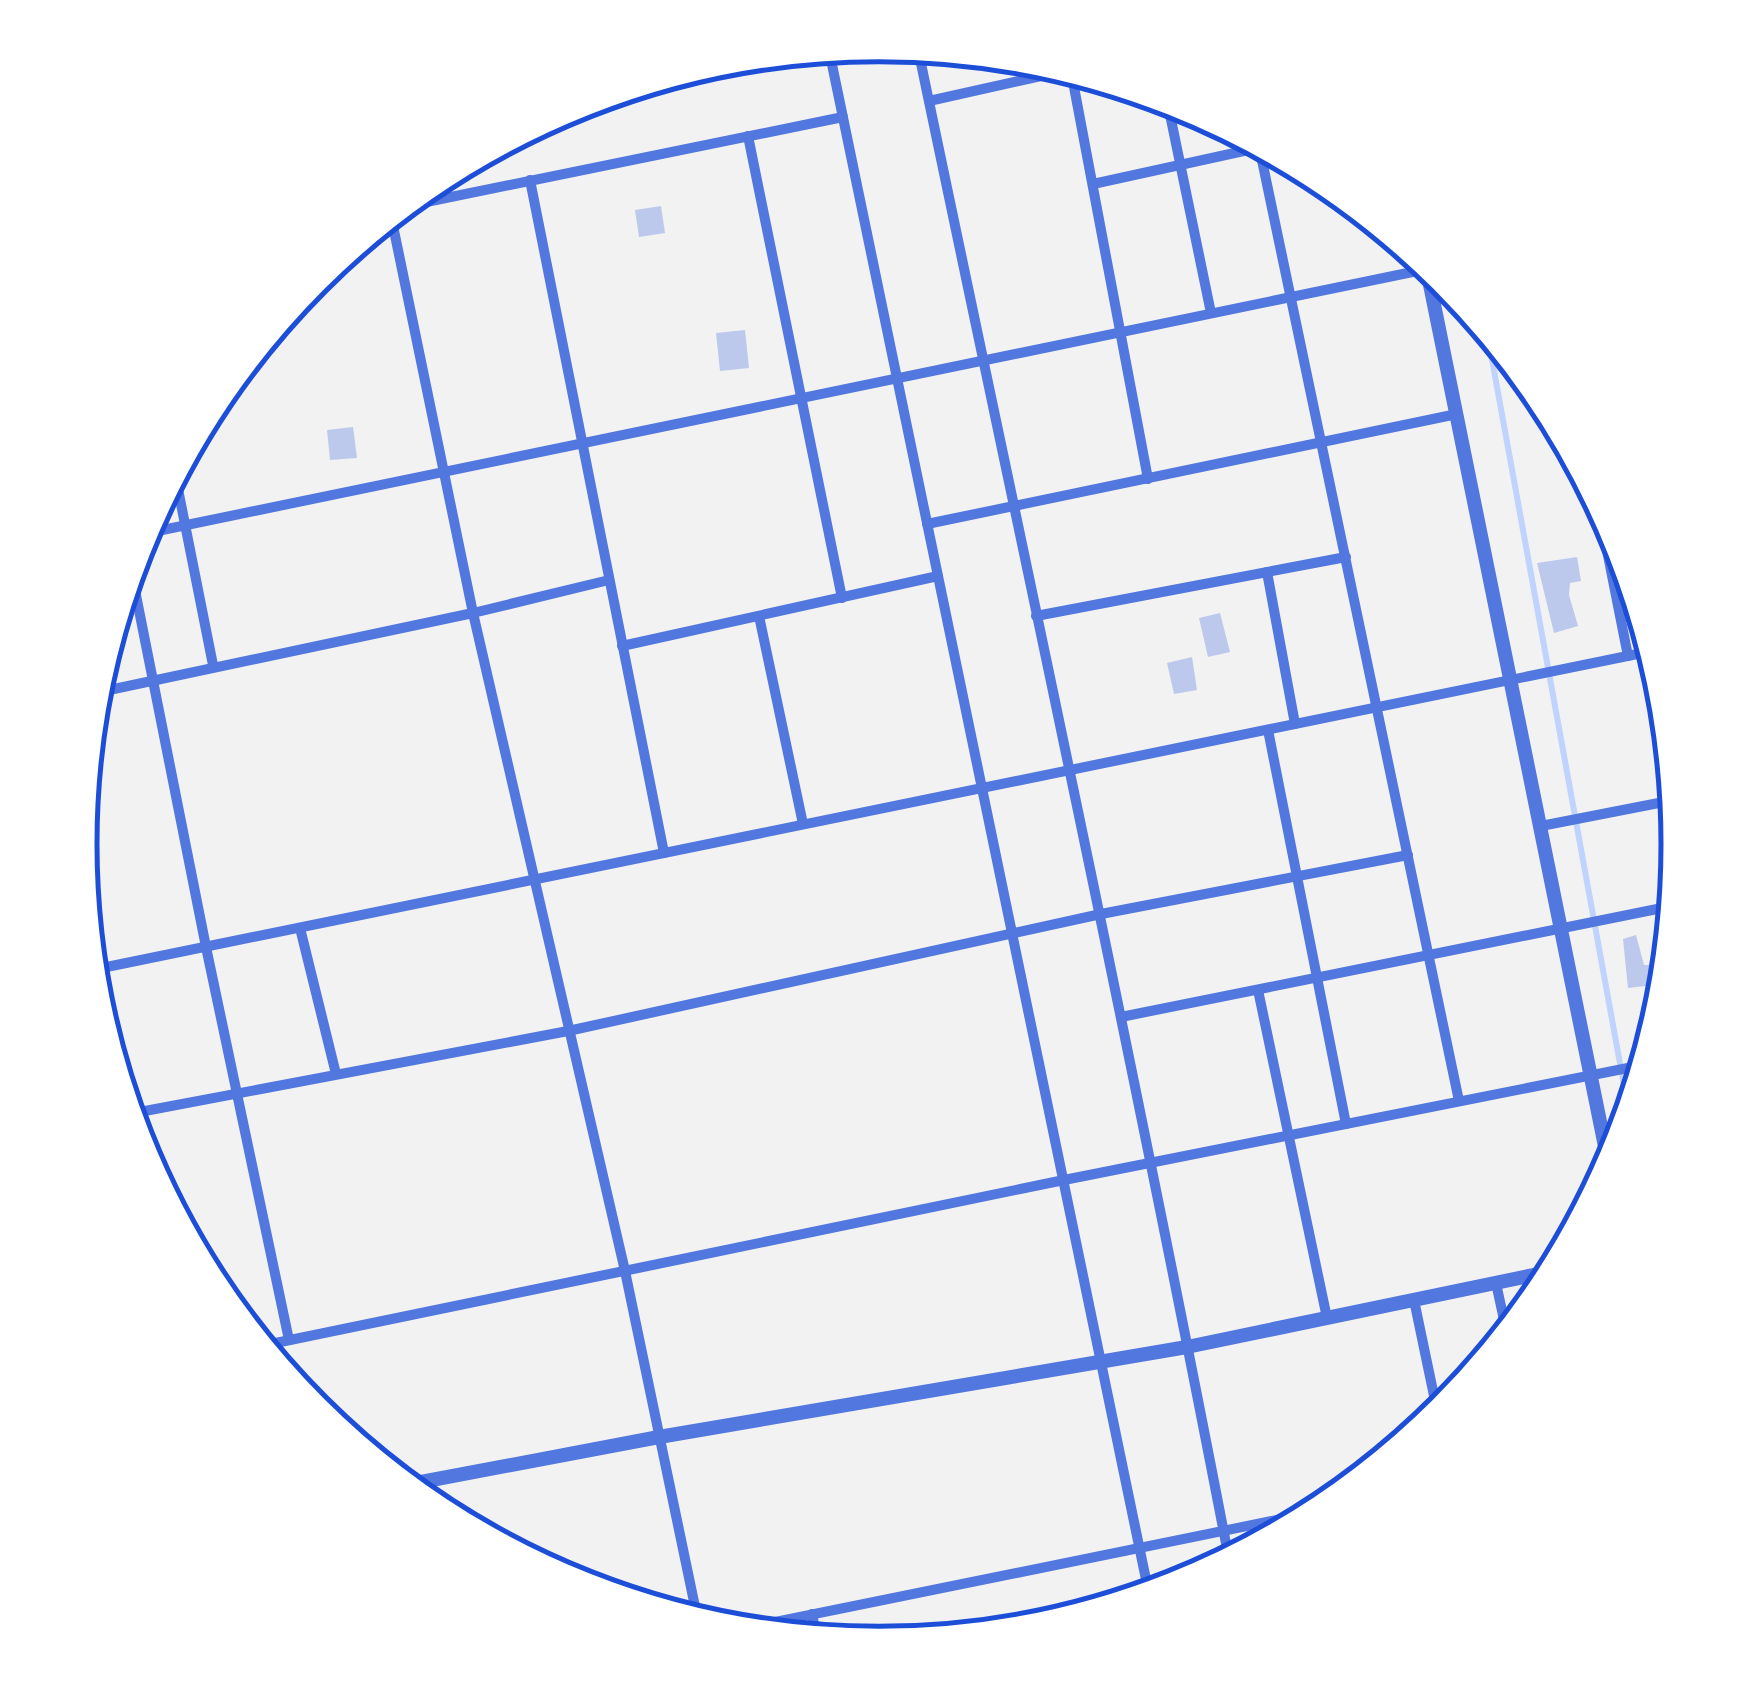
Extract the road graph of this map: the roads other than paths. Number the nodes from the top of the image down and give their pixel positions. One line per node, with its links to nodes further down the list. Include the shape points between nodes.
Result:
1 (832, 64): 6 (street)
2 (921, 64): 5 (street)
3 (1034, 78): 5 (street)
4 (1072, 87): 13 (street)
5 (928, 101): 21 (street)
6 (843, 117): 8 (street); 22 (street)
7 (1171, 119): 11 (street)
8 (748, 136): 12 (street); 23 (street)
9 (1241, 151): 11 (street)
10 (1263, 163): 18 (street)
11 (1180, 165): 13 (street); 19 (street)
12 (530, 180): 14 (street); 25 (street)
13 (1093, 184): 20 (street)
14 (437, 200)
15 (394, 231): 27 (street)
16 (1410, 271): 18 (street)
17 (1432, 292): 24 (street)
18 (1291, 297): 19 (street); 26 (street)
19 (1211, 314): 20 (street)
20 (1121, 332): 21 (street); 28 (street)
21 (981, 360): 22 (street); 30 (street)
22 (897, 378): 23 (street); 31 (street)
23 (802, 398): 25 (street); 39 (street)
24 (1457, 414): 26 (street); 49 (street)
25 (582, 443): 27 (street); 38 (street)
26 (1322, 444): 28 (street); 34 (street)
27 (445, 472): 32 (street); 41 (street)
28 (1148, 479): 30 (street)
29 (179, 497): 32 (street)
30 (1012, 506): 31 (street); 43 (street)
31 (927, 524): 37 (street)
32 (184, 526): 33 (street); 47 (street)
33 (164, 530)
34 (1346, 557): 35 (street); 51 (street)
35 (1268, 572): 43 (street); 52 (street)
36 (1612, 573): 46 (street)
37 (938, 576): 39 (street); 55 (street)
38 (609, 580): 41 (street); 44 (street)
39 (842, 598): 42 (street)
40 (137, 600): 48 (street)
41 (473, 613): 47 (street); 62 (street)
42 (759, 616): 44 (street); 57 (street)
43 (1036, 616): 54 (street)
44 (622, 646): 59 (street)
45 (1637, 654): 46 (street)
46 (1628, 656): 49 (street)
47 (213, 666): 48 (street)
48 (153, 678): 50 (street); 68 (street)
49 (1511, 680): 51 (street); 58 (street)
50 (113, 687)
51 (1377, 707): 52 (street); 60 (street)
52 (1295, 724): 53 (street)
53 (1268, 730): 54 (street); 61 (street)
54 (1069, 770): 55 (street); 64 (street)
55 (982, 788): 57 (street); 67 (street)
56 (1659, 803): 58 (street)
57 (803, 824): 59 (street)
58 (1540, 826): 66 (street)
59 (664, 853): 62 (street)
60 (1408, 855): 61 (street); 69 (street)
61 (1299, 876): 64 (street); 71 (street)
62 (535, 880): 65 (street); 74 (street)
63 (1658, 909): 66 (street)
64 (1101, 914): 67 (street); 73 (street)
65 (300, 928): 68 (street); 76 (street)
66 (1561, 929): 69 (street); 77 (street)
67 (1013, 934): 74 (street); 85 (street)
68 (206, 947): 70 (street); 78 (street)
69 (1430, 956): 71 (street); 79 (street)
70 (107, 967)
71 (1317, 977): 72 (street); 81 (street)
72 (1258, 990): 73 (street); 82 (street)
73 (1121, 1017): 84 (street)
74 (568, 1031): 76 (street); 86 (street)
75 (1627, 1068): 77 (street)
76 (336, 1074): 78 (street)
77 (1591, 1076): 79 (street); 83 (street)
78 (237, 1093): 80 (street); 92 (street)
79 (1459, 1101): 81 (street)
80 (145, 1111)
81 (1346, 1124): 82 (street)
82 (1287, 1136): 84 (street); 91 (street)
83 (1604, 1137)
84 (1152, 1164): 85 (street); 94 (street)
85 (1064, 1180): 86 (street); 95 (street)
86 (625, 1271): 92 (street); 97 (street)
87 (1531, 1276): 88 (street)
88 (1496, 1283): 89 (street); 90 (street)
89 (1414, 1300): 91 (street); 96 (street)
90 (1502, 1316)
91 (1327, 1318): 94 (street)
92 (289, 1340): 93 (street)
93 (277, 1343)
94 (1186, 1347): 95 (street); 100 (street)
95 (1101, 1361): 97 (street); 102 (street)
96 (1434, 1395)
97 (659, 1437): 98 (street); 104 (street)
98 (426, 1481)
99 (1272, 1521): 100 (street)
100 (1224, 1531): 101 (street); 102 (street)
101 (1226, 1545)
102 (1139, 1548): 103 (street); 105 (street)
103 (1145, 1579)
104 (694, 1604)
105 (812, 1614): 106 (street); 107 (street)
106 (781, 1620)
107 (814, 1624)

